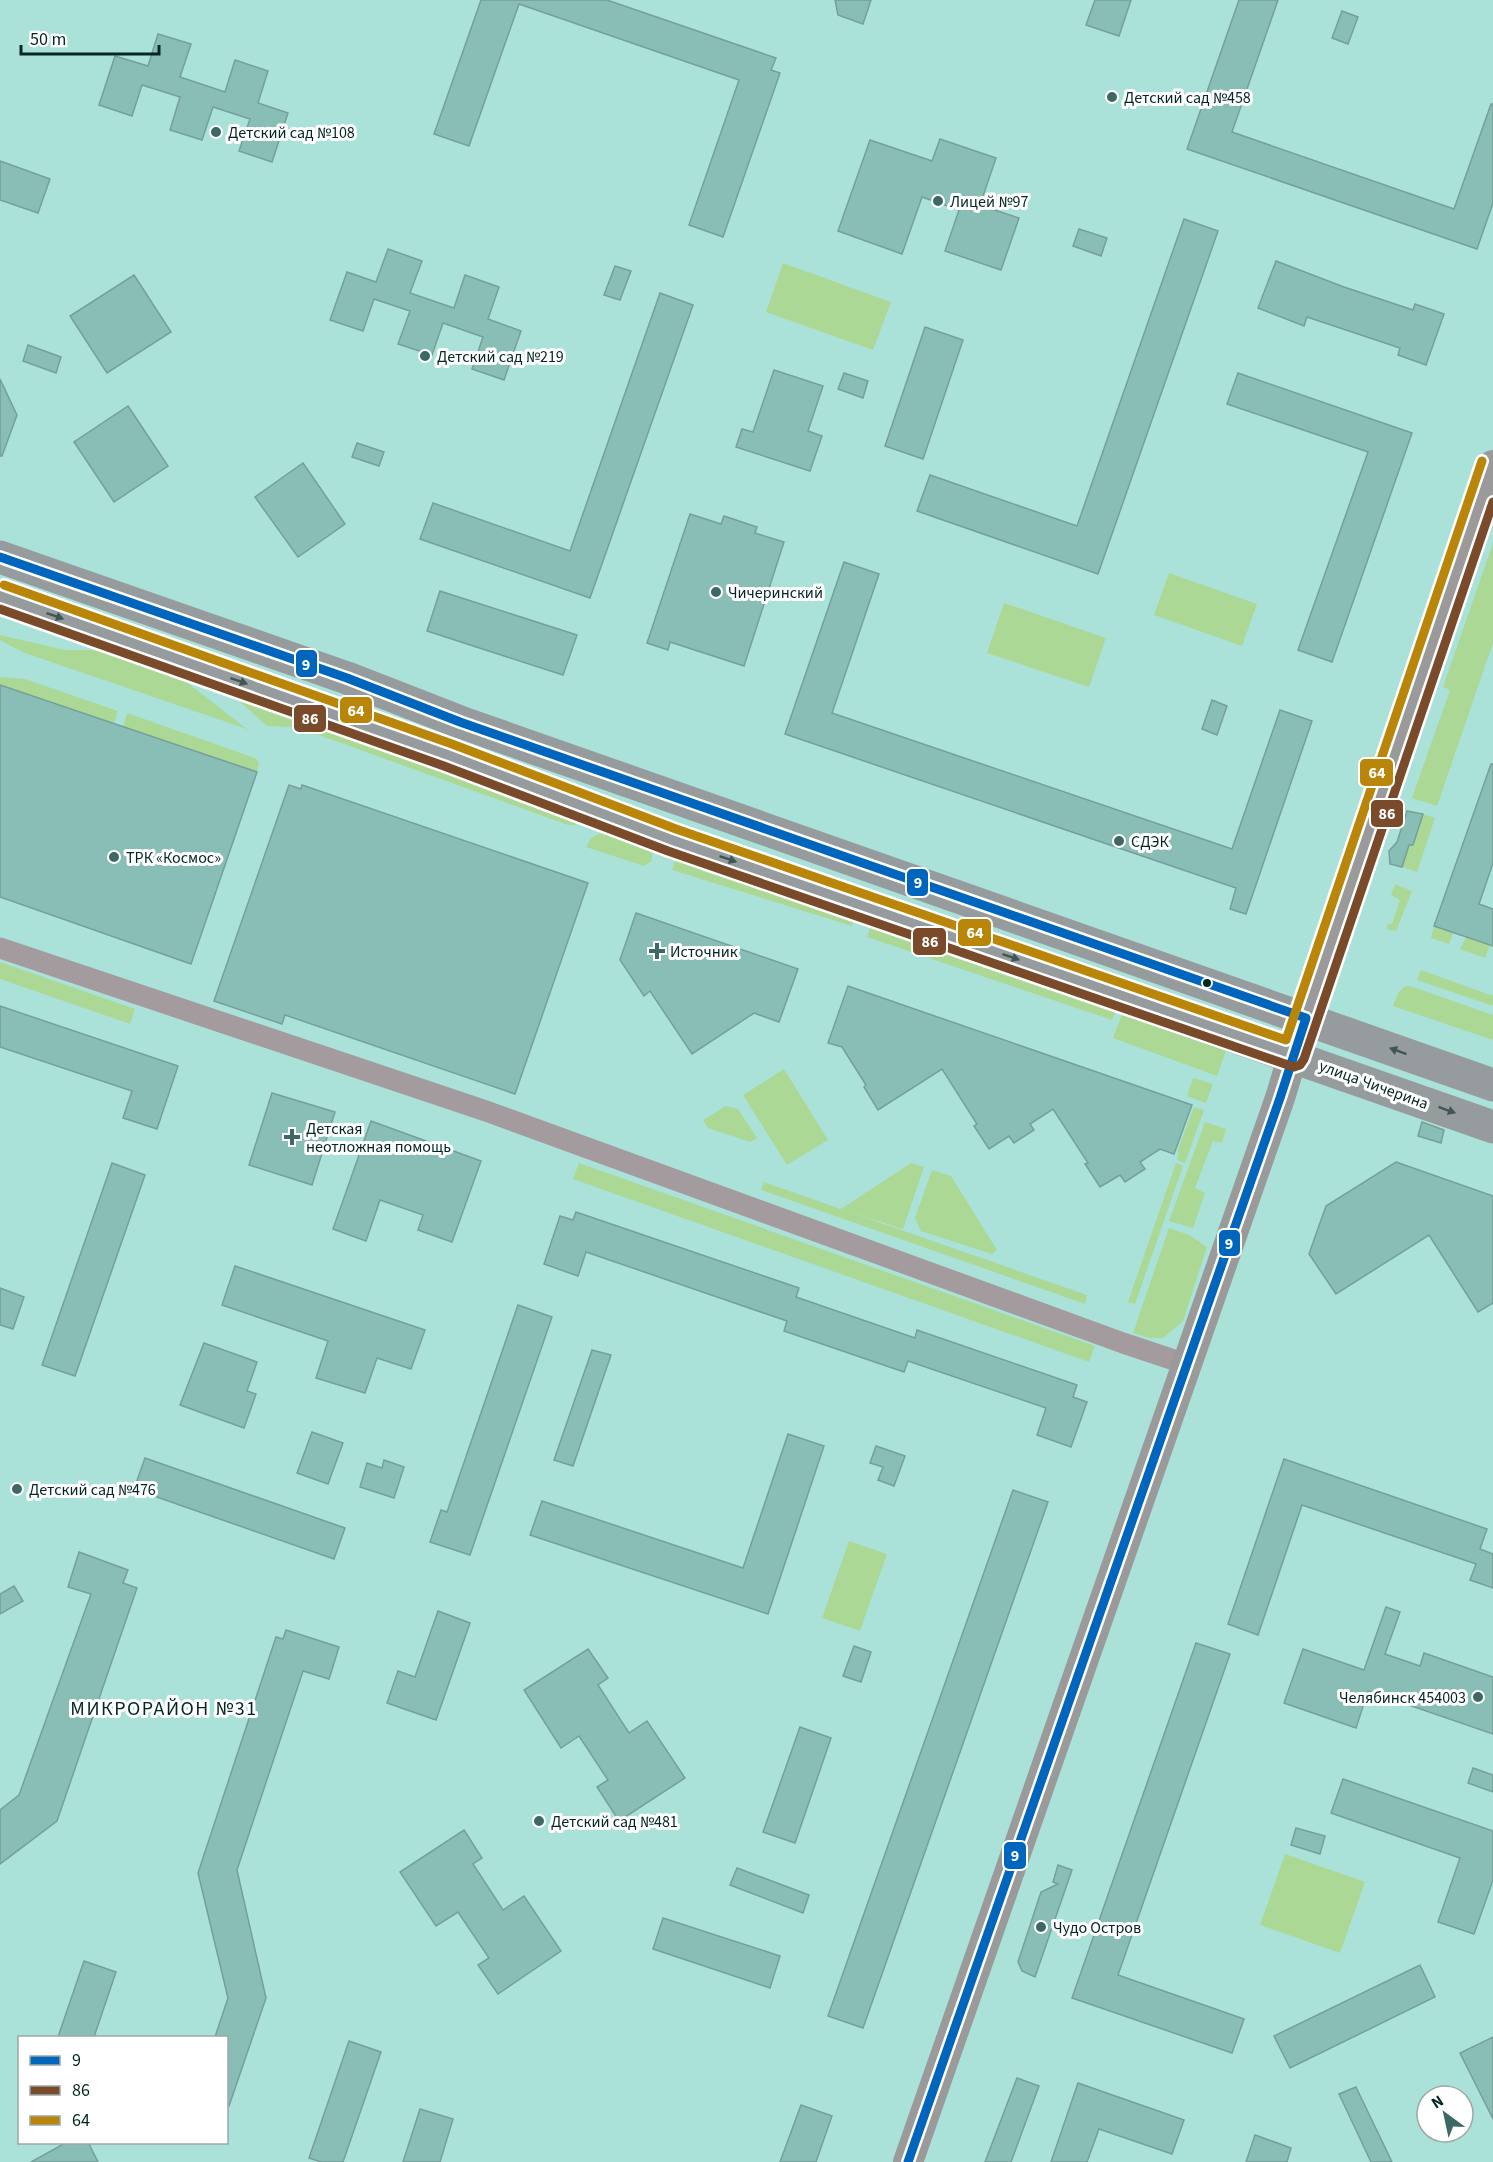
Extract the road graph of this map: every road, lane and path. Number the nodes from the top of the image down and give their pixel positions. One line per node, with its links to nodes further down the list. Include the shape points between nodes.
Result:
1 (1493, 465): 7 (street)
2 (0, 557): 4 (main road, via 347,678)
3 (0, 596): 5 (main road, улица Чичерина, one-way to 5)
4 (460, 722): 5 (main road); 7 (main road)
5 (448, 755): 8 (main road, улица Чичерина, one-way to 8, via 684,844)
6 (0, 948): 11 (street, via 486,1111)
7 (1306, 1018): 8 (main road); 9 (main road, one-way to 7)
8 (1293, 1055): 10 (main road, улица Чичерина, one-way to 10); 11 (street)
9 (1493, 1085)
10 (1493, 1126)
11 (1186, 1364): 12 (street)
12 (908, 2162)

